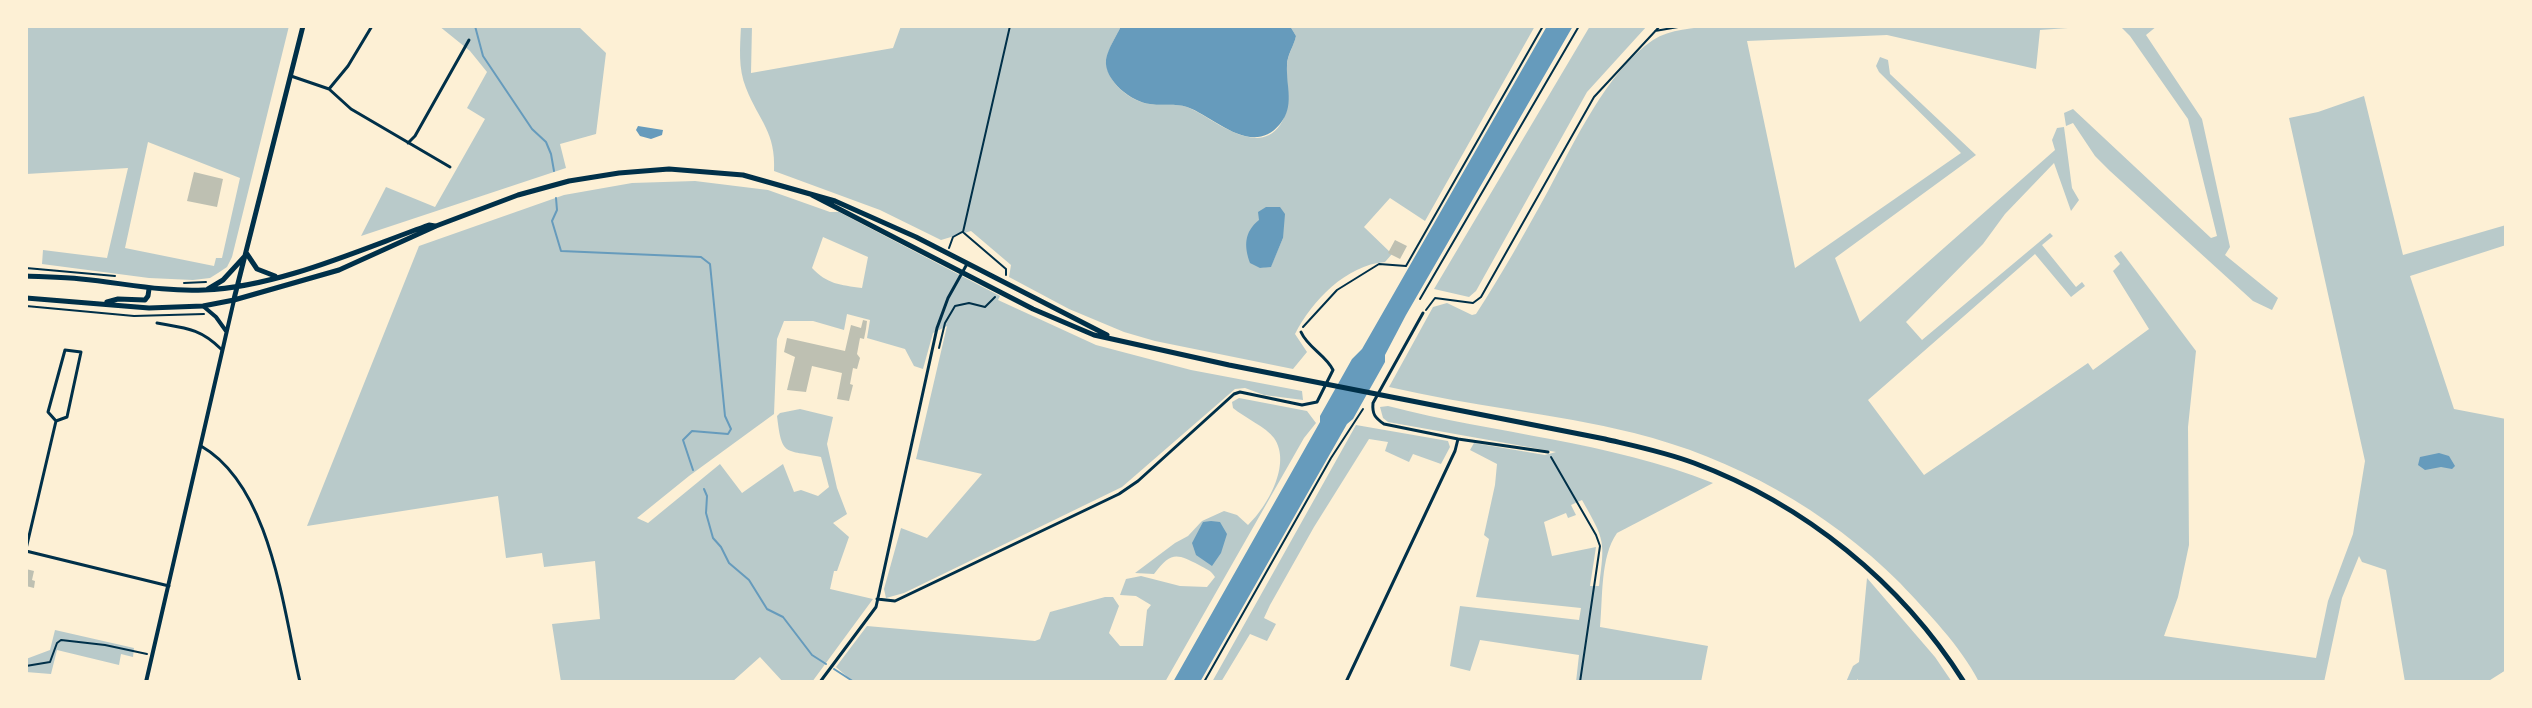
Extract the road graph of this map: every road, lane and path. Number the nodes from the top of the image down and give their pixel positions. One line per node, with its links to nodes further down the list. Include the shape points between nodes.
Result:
1 (303, 26): 10 (main road)
2 (372, 26): 11 (street)
3 (1010, 26): 16 (path)
4 (1543, 26): 42 (path, via 1406,266 1379,264 1337,290)
5 (1579, 26): 33 (lane)
6 (1660, 26): 8 (path)
7 (1684, 26): 8 (path)
8 (1654, 32): 38 (path, via 1594,97 1481,297 1473,303 1435,298)
9 (469, 40): 12 (street)
10 (291, 76): 11 (street); 18 (main road)
11 (329, 89): 12 (street, via 351,109)
12 (408, 143): 13 (street)
13 (450, 167)
14 (812, 195): 15 (main road, via 743,175 669,169 619,173 518,195); 19 (main road, via 876,218); 21 (main road)
15 (436, 226): 24 (main road); 34 (main road, via 339,270)
16 (963, 232): 17 (path, via 953,237); 22 (path, via 1006,269)
17 (949, 249)
18 (247, 254): 24 (main road, via 260,271); 28 (main road); 30 (main road)
19 (967, 264): 21 (street); 44 (main road)
20 (26, 268): 25 (path)
21 (963, 272): 44 (main road, via 1069,326); 53 (street, via 939,319)
22 (1005, 275)
23 (26, 276): 29 (main road)
24 (280, 276): 28 (main road)
25 (123, 279)
26 (210, 282): 27 (path)
27 (176, 283)
28 (238, 286): 30 (main road); 34 (main road)
29 (149, 289): 30 (main road); 35 (main road, via 145,300)
30 (207, 290)
31 (995, 297): 41 (path, via 985,307 955,306)
32 (26, 298): 35 (main road)
33 (1420, 299)
34 (234, 300): 37 (main road); 43 (street)
35 (102, 303): 37 (main road)
36 (26, 306): 39 (path, via 134,316)
37 (203, 306): 43 (street)
38 (1423, 313): 48 (street, via 1372,411 1384,424)
39 (205, 314)
40 (157, 323): 45 (street, via 197,330)
41 (945, 323)
42 (1301, 332): 53 (street, via 1333,370 1317,402 1302,405 1234,394 1119,494 895,601)
43 (228, 333): 45 (street)
44 (1118, 340): 62 (main road, via 1525,422 1693,463 1801,518 1869,568 1919,619)
45 (223, 351): 49 (street)
46 (1363, 409): 59 (path)
47 (56, 421): 47 (street, via 67,417 81,352 65,350 48,412); 51 (street)
48 (1458, 439): 50 (street); 60 (street)
49 (201, 446): 52 (street); 57 (street, via 235,478 258,513)
50 (1548, 452): 61 (path, via 1600,546)
51 (26, 550): 52 (street)
52 (169, 586): 54 (street)
53 (877, 599): 58 (street)
54 (152, 655): 55 (path, via 61,640 50,662); 56 (street)
55 (26, 666)
56 (146, 682)
57 (300, 682)
58 (820, 682)
59 (1204, 682)
60 (1346, 682)
61 (1580, 682)
62 (1964, 682)

